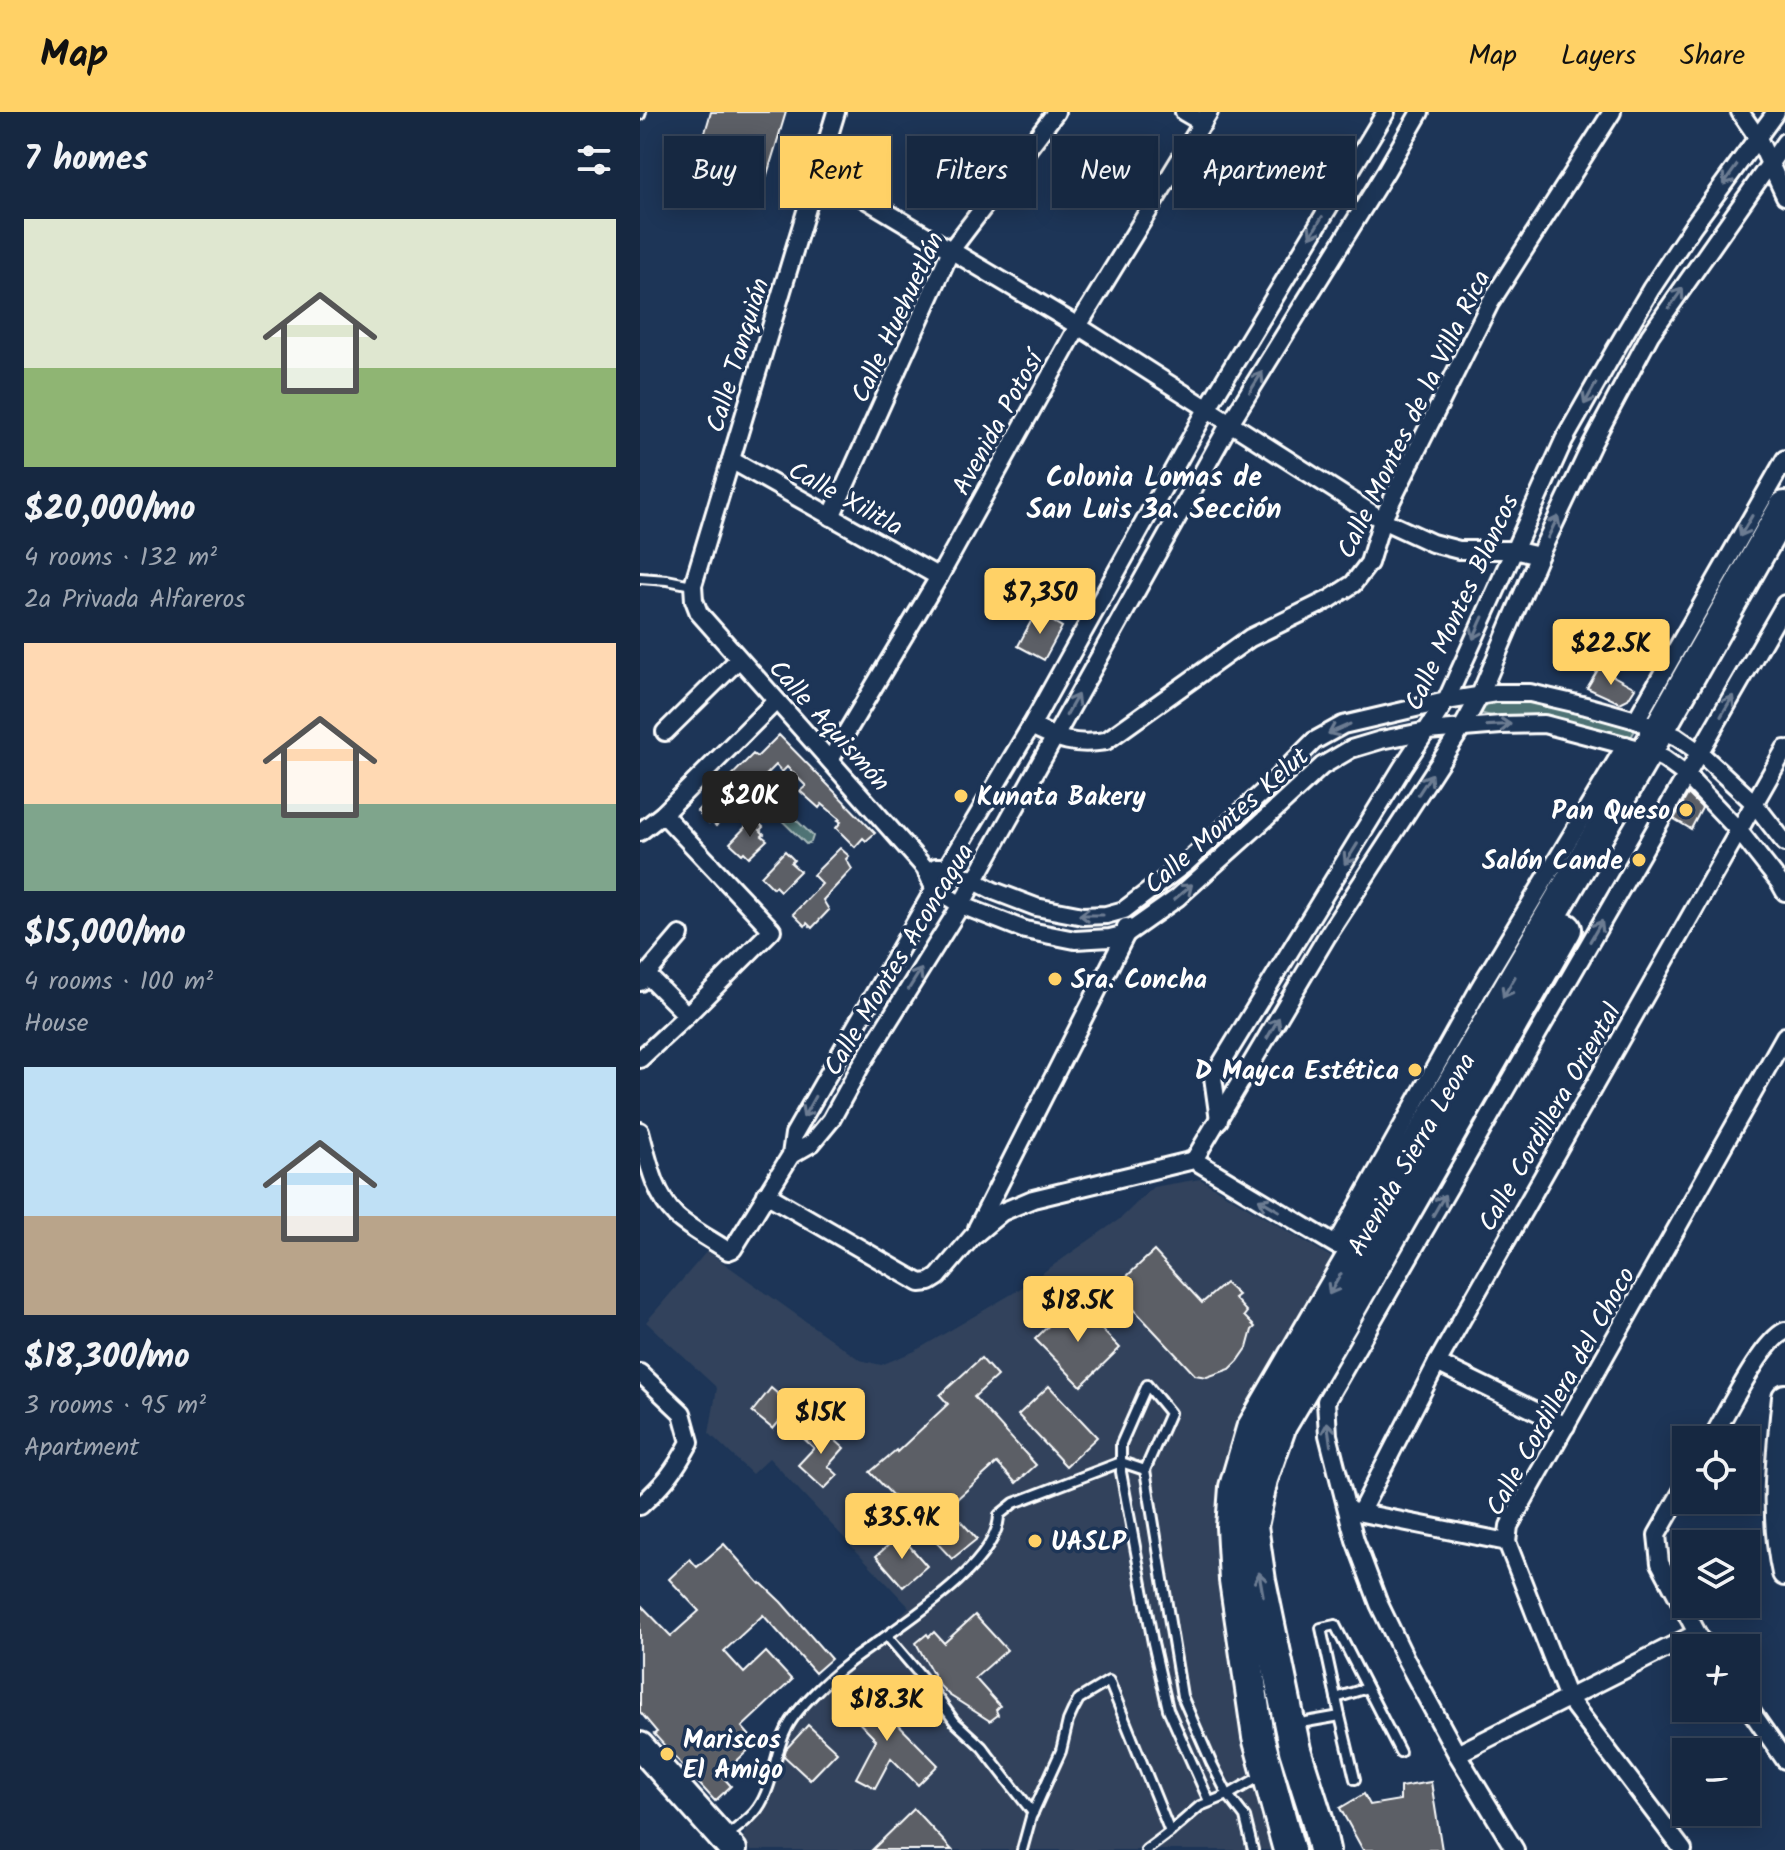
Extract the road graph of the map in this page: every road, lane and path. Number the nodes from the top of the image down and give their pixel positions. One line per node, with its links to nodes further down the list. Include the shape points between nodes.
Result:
1 (836, 112): 11 (street, Calle Tanquián)
2 (1056, 112): 20 (street, Calle Huehuetlán)
3 (1184, 112): 9 (street)
4 (1386, 112): 14 (street, Calle Montes Aconcagua)
5 (1420, 112): 16 (street, Calle Montes Aconcagua)
6 (1612, 112): 28 (street, Calle Montes de la Villa Rica, via 1490,303)
7 (1740, 112): 12 (street)
8 (1775, 113): 10 (street); 12 (street, Calle Montes Blancos)
9 (1206, 117): 21 (street, Avenida Potosí)
10 (1785, 131)
11 (829, 136)
12 (1758, 138): 15 (street); 30 (street, Calle Montes Blancos, one-way to 30, via 1629,326 1564,440)
13 (1785, 142): 15 (street, Calle Montes Blancos)
14 (1359, 155): 16 (street); 22 (street, Calle Montes Aconcagua, one-way to 22)
15 (1771, 165): 17 (street); 31 (street, Calle Montes Blancos, one-way to 15, via 1650,335)
16 (1386, 171): 23 (street, Calle Montes Aconcagua, one-way to 16)
17 (1785, 196)
18 (807, 208): 25 (street, Calle Tanquián)
19 (880, 208): 20 (street)
20 (951, 250): 21 (street); 27 (street, Calle Huehuetlán)
21 (1078, 326): 22 (street); 32 (street, Avenida Potosí)
22 (1207, 409): 23 (street); 41 (street, Calle Montes Aconcagua)
23 (1230, 423): 28 (street); 45 (street, Calle Montes Aconcagua, one-way to 23)
24 (1785, 459): 46 (street, Avenida Sierra Leona, one-way to 46)
25 (731, 460): 27 (street, Calle Xilitla); 34 (street, Calle Tanquián)
26 (1785, 507): 46 (highway, Avenida Sierra Leona)
27 (831, 517): 32 (street, Calle Xilitla)
28 (1382, 520): 30 (street, via 1459,550); 45 (street, Calle Montes de la Villa Rica, via 1369,563 1353,584 1250,638 1106,741 1083,745)
29 (1785, 549): 46 (highway, Avenida Sierra Leona)
30 (1513, 550): 31 (street); 40 (street, Calle Montes Blancos, one-way to 40)
31 (1539, 556): 38 (street, Calle Montes Blancos)
32 (939, 577): 48 (street, Avenida Potosí)
33 (640, 578): 34 (lane)
34 (693, 585): 36 (street, Calle Tanquián)
35 (1785, 604): 46 (street, Avenida Sierra Leona, one-way to 35)
36 (699, 613): 37 (street, Calle Aquismón)
37 (739, 659): 39 (street, Calle Aquismón); 44 (street)
38 (1480, 695): 40 (street, Calle Montes Kelut); 42 (street, Calle Montes Blancos); 46 (street, Calle Montes Kelut, via 1530,693)
39 (776, 701): 48 (street, Calle Aquismón); 50 (street)
40 (1446, 701): 43 (street, Calle Montes Blancos); 60 (street, Calle Montes Kelut, one-way to 60, via 1343,725 1314,741 1186,863)
41 (1031, 726): 45 (street, Calle Montes de la Villa Rica); 54 (street, Calle Montes Aconcagua)
42 (1462, 728): 43 (street, Calle Montes Kelut); 46 (street, Calle Montes Kelut, one-way to 46, via 1544,724); 70 (street, Calle Montes Blancos, one-way to 42, via 1327,936)
43 (1427, 731): 62 (street, Calle Montes Kelut, one-way to 43, via 1177,898 1322,766 1351,749); 70 (street, Calle Montes Blancos, one-way to 70, via 1213,1077)
44 (665, 732)
45 (1055, 737): 56 (street, Calle Montes Aconcagua)
46 (1662, 746): 49 (street, Calle Montes Kelut); 51 (street); 61 (highway, Avenida Sierra Leona); 73 (street, Avenida Sierra Leona, one-way to 73, via 1480,987 1336,1245); 86 (street, Avenida Sierra Leona, one-way to 46, via 1328,1435 1326,1401)
47 (1785, 749): 49 (street, Calle Cordillera Oriental)
48 (830, 760): 55 (street, Calle Aquismón)
49 (1754, 803): 51 (street, Calle Cordillera Oriental); 53 (street, Calle Montes Kelut)
50 (663, 814): 52 (street); 65 (street, via 772,930)
51 (1739, 831): 58 (street); 77 (street, Calle Cordillera Oriental)
52 (640, 832)
53 (1785, 843)
54 (947, 867): 55 (street); 56 (street, Calle Montes Kelut); 57 (street, Calle Montes Aconcagua)
55 (925, 868): 57 (street, Calle Aquismón)
56 (975, 880): 59 (street, Calle Montes Aconcagua); 60 (street, Calle Montes Kelut, one-way to 56, via 1083,916 1036,907)
57 (934, 888): 59 (street, Calle Montes Kelut); 67 (street, Calle Montes Aconcagua)
58 (1785, 892)
59 (961, 905): 62 (street, Calle Montes Kelut, via 1056,937); 69 (street, Calle Montes Aconcagua, one-way to 59)
60 (1124, 910): 62 (street)
61 (1557, 924): 89 (highway, Avenida Sierra Leona, one-way to 89, via 1252,1429 1235,1487); 99 (highway, Avenida Sierra Leona, one-way to 61, via 1252,1526 1262,1479 1281,1425)
62 (1126, 934): 75 (street)
63 (680, 935): 64 (street)
64 (644, 979): 65 (street)
65 (687, 1015): 68 (street)
66 (1785, 1036): 80 (street, Calle Cordillera del Choco)
67 (839, 1054): 69 (street); 72 (street, Calle Montes Aconcagua, one-way to 72, via 794,1134)
68 (640, 1059)
69 (860, 1067): 72 (street, Calle Montes Aconcagua, via 831,1120 812,1143)
70 (1219, 1120): 73 (street, Calle Montes Blancos)
71 (640, 1131): 74 (street, Calle Montes Aconcagua, via 663,1198 677,1216 728,1251)
72 (791, 1155): 74 (street, Calle Montes Aconcagua)
73 (1194, 1160): 75 (street, via 1033,1199 1002,1212)
74 (766, 1194): 75 (street, via 920,1283 938,1277)
75 (972, 1237)
76 (1785, 1331): 81 (street, via 1757,1361)
77 (1437, 1363): 80 (street); 86 (street, Calle Cordillera Oriental)
78 (640, 1373): 84 (street, via 682,1413 690,1442 664,1484)
79 (1785, 1397): 88 (street, via 1778,1471)
80 (1566, 1426): 87 (street, Calle Cordillera del Choco, via 1509,1526)
81 (1719, 1426)
82 (1121, 1462): 83 (lane); 83 (lane, via 1121,1444 1147,1385 1170,1413); 91 (lane, via 1014,1503 999,1515 987,1551); 96 (lane)
83 (1145, 1470): 95 (lane)
84 (640, 1506)
85 (1672, 1509): 90 (street, via 1657,1535 1660,1563)
86 (1354, 1511): 87 (street); 102 (street, via 1355,1540 1379,1604)
87 (1507, 1542): 94 (street, Calle Cordillera del Choco)
88 (1785, 1573)
89 (1236, 1586): 99 (highway, via 1272,1702); 104 (highway, Avenida Sierra Leona)
90 (1697, 1633): 94 (street)
91 (887, 1636): 108 (lane); 111 (lane, via 845,1666 787,1727 757,1809)
92 (1367, 1688): 93 (lane); 93 (lane, via 1335,1625 1321,1628); 101 (lane)
93 (1336, 1698): 97 (lane)
94 (1568, 1698): 102 (street); 118 (street, Calle Cordillera del Choco)
95 (1186, 1704): 96 (lane); 106 (lane)
96 (1168, 1709): 107 (lane)
97 (1340, 1716): 99 (lane); 105 (lane)
98 (1759, 1722): 103 (street)
99 (1290, 1725): 109 (highway, Avenida Sierra Leona)
100 (640, 1746): 111 (main road)
101 (1400, 1752)
102 (1457, 1754): 117 (street)
103 (1785, 1760)
104 (1268, 1772): 106 (lane); 109 (highway, via 1290,1773); 115 (highway, Avenida Sierra Leona)
105 (1355, 1779)
106 (1228, 1795): 107 (lane); 114 (lane, via 1245,1817)
107 (1209, 1801): 110 (lane)
108 (1033, 1813): 110 (lane, via 1079,1699 1109,1681); 112 (lane)
109 (1317, 1819): 116 (highway, Avenida Sierra Leona)
110 (1170, 1832): 113 (lane)
111 (728, 1844)
112 (1022, 1850)
113 (1146, 1850)
114 (1253, 1850)
115 (1289, 1850)
116 (1324, 1850)
117 (1515, 1850)
118 (1683, 1850)

